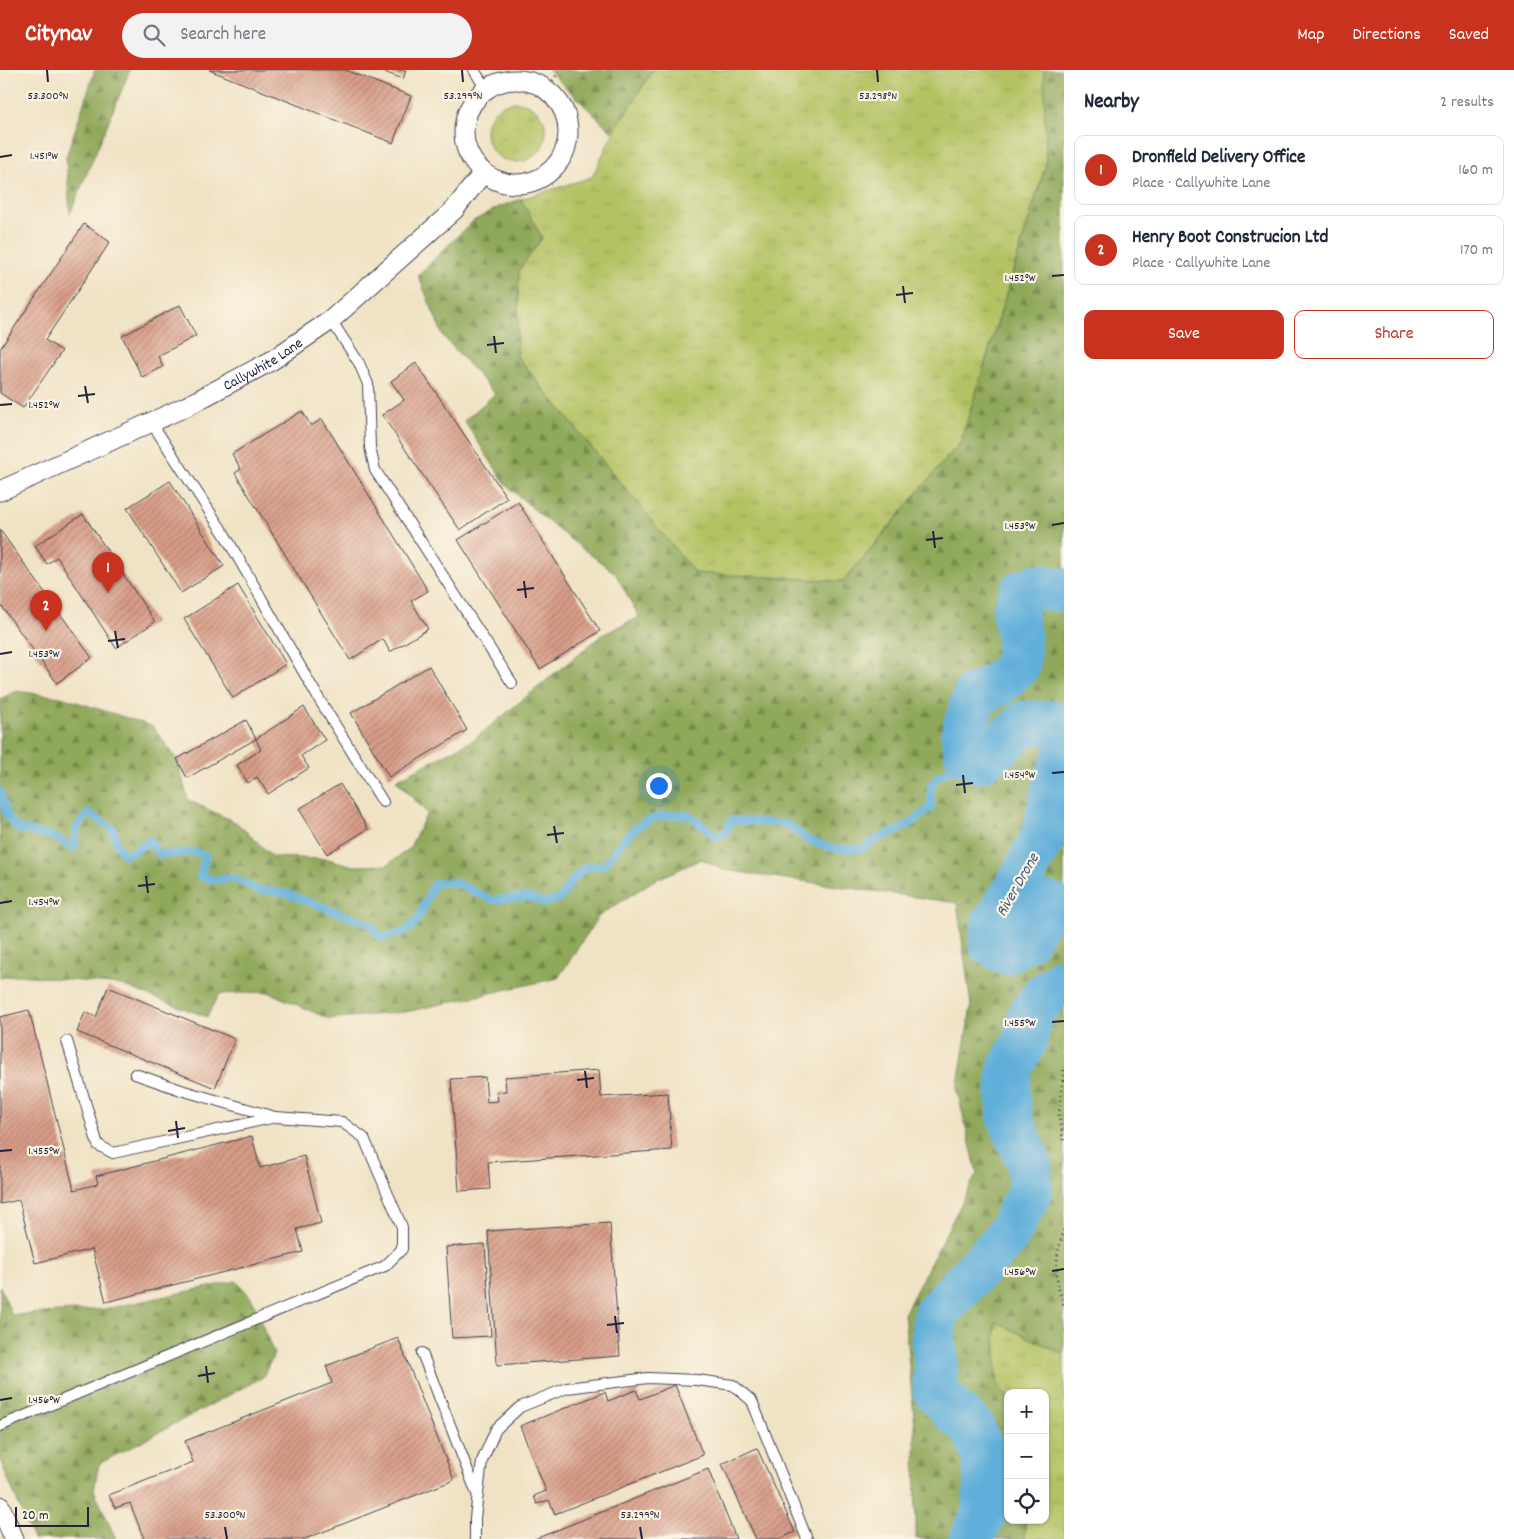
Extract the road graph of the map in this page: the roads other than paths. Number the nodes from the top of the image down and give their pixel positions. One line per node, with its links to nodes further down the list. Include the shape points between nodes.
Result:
1 (474, 70): 2 (lane)
2 (486, 89): 3 (street, via 470,107 464,123 464,140 469,156); 3 (street, via 510,79 527,80 547,89 566,113 569,130 567,148 558,164 545,176 529,183 511,184)
3 (483, 173): 4 (street, Callywhite Lane, via 454,210)
4 (331, 320): 5 (street, Callywhite Lane, via 271,361); 7 (lane, via 359,363 368,384 370,447 375,470)
5 (151, 422): 6 (street, Callywhite Lane); 8 (lane, via 225,535 319,699)
6 (0, 491)
7 (512, 683)
8 (383, 802)
9 (67, 1041): 11 (lane, via 98,1145 113,1153)
10 (135, 1074): 11 (lane)
11 (276, 1117): 13 (lane, via 342,1122 364,1138 402,1227 402,1249 385,1266)
12 (422, 1353): 14 (lane)
13 (0, 1426)
14 (478, 1495): 17 (lane); 18 (lane, via 482,1461 496,1428 520,1407 567,1388 648,1378 697,1380 733,1385 752,1401)
15 (0, 1506): 16 (street)
16 (14, 1539)
17 (475, 1539)
18 (807, 1539)

